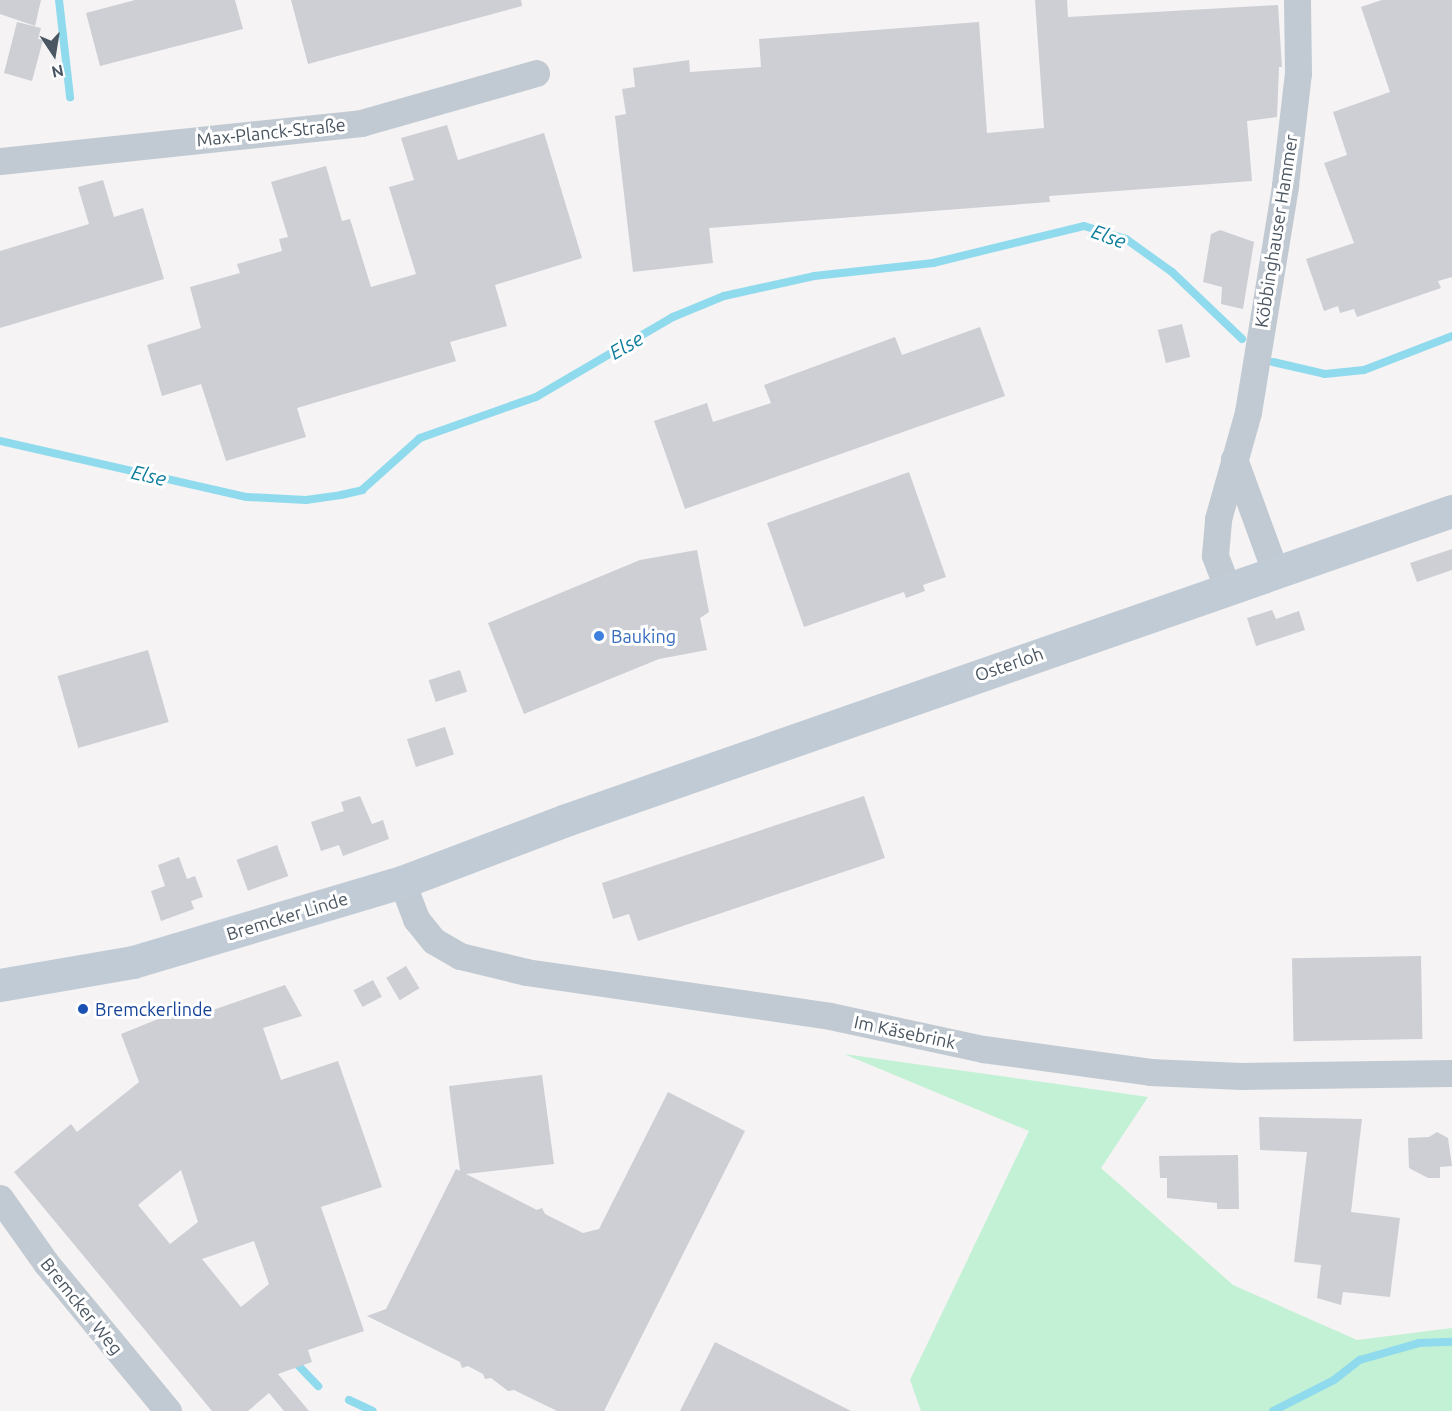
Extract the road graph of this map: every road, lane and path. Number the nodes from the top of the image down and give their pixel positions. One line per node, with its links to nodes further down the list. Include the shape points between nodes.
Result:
1 (1297, 0): 4 (street, Köbbinghauser Hammer, via 1294,119 1248,412)
2 (536, 72): 3 (street, Max-Planck-Straße, via 361,123)
3 (0, 161)
4 (1234, 459): 6 (street); 7 (street, Köbbinghauser Hammer, via 1218,519 1215,555)
5 (1452, 511): 6 (main road, Osterloh)
6 (1275, 571): 7 (main road, Osterloh)
7 (1227, 587): 8 (main road, Osterloh)
8 (566, 820): 9 (main road, Bremcker Linde)
9 (402, 882): 10 (main road, Bremcker Linde, via 133,962); 11 (street, Im Käsebrink, via 416,919 434,941 460,956 526,972 830,1016 983,1049 1149,1072 1241,1076)
10 (0, 985)
11 (1452, 1073)
12 (0, 1198): 13 (street, Bremcker Weg, via 46,1263)
13 (168, 1411)

